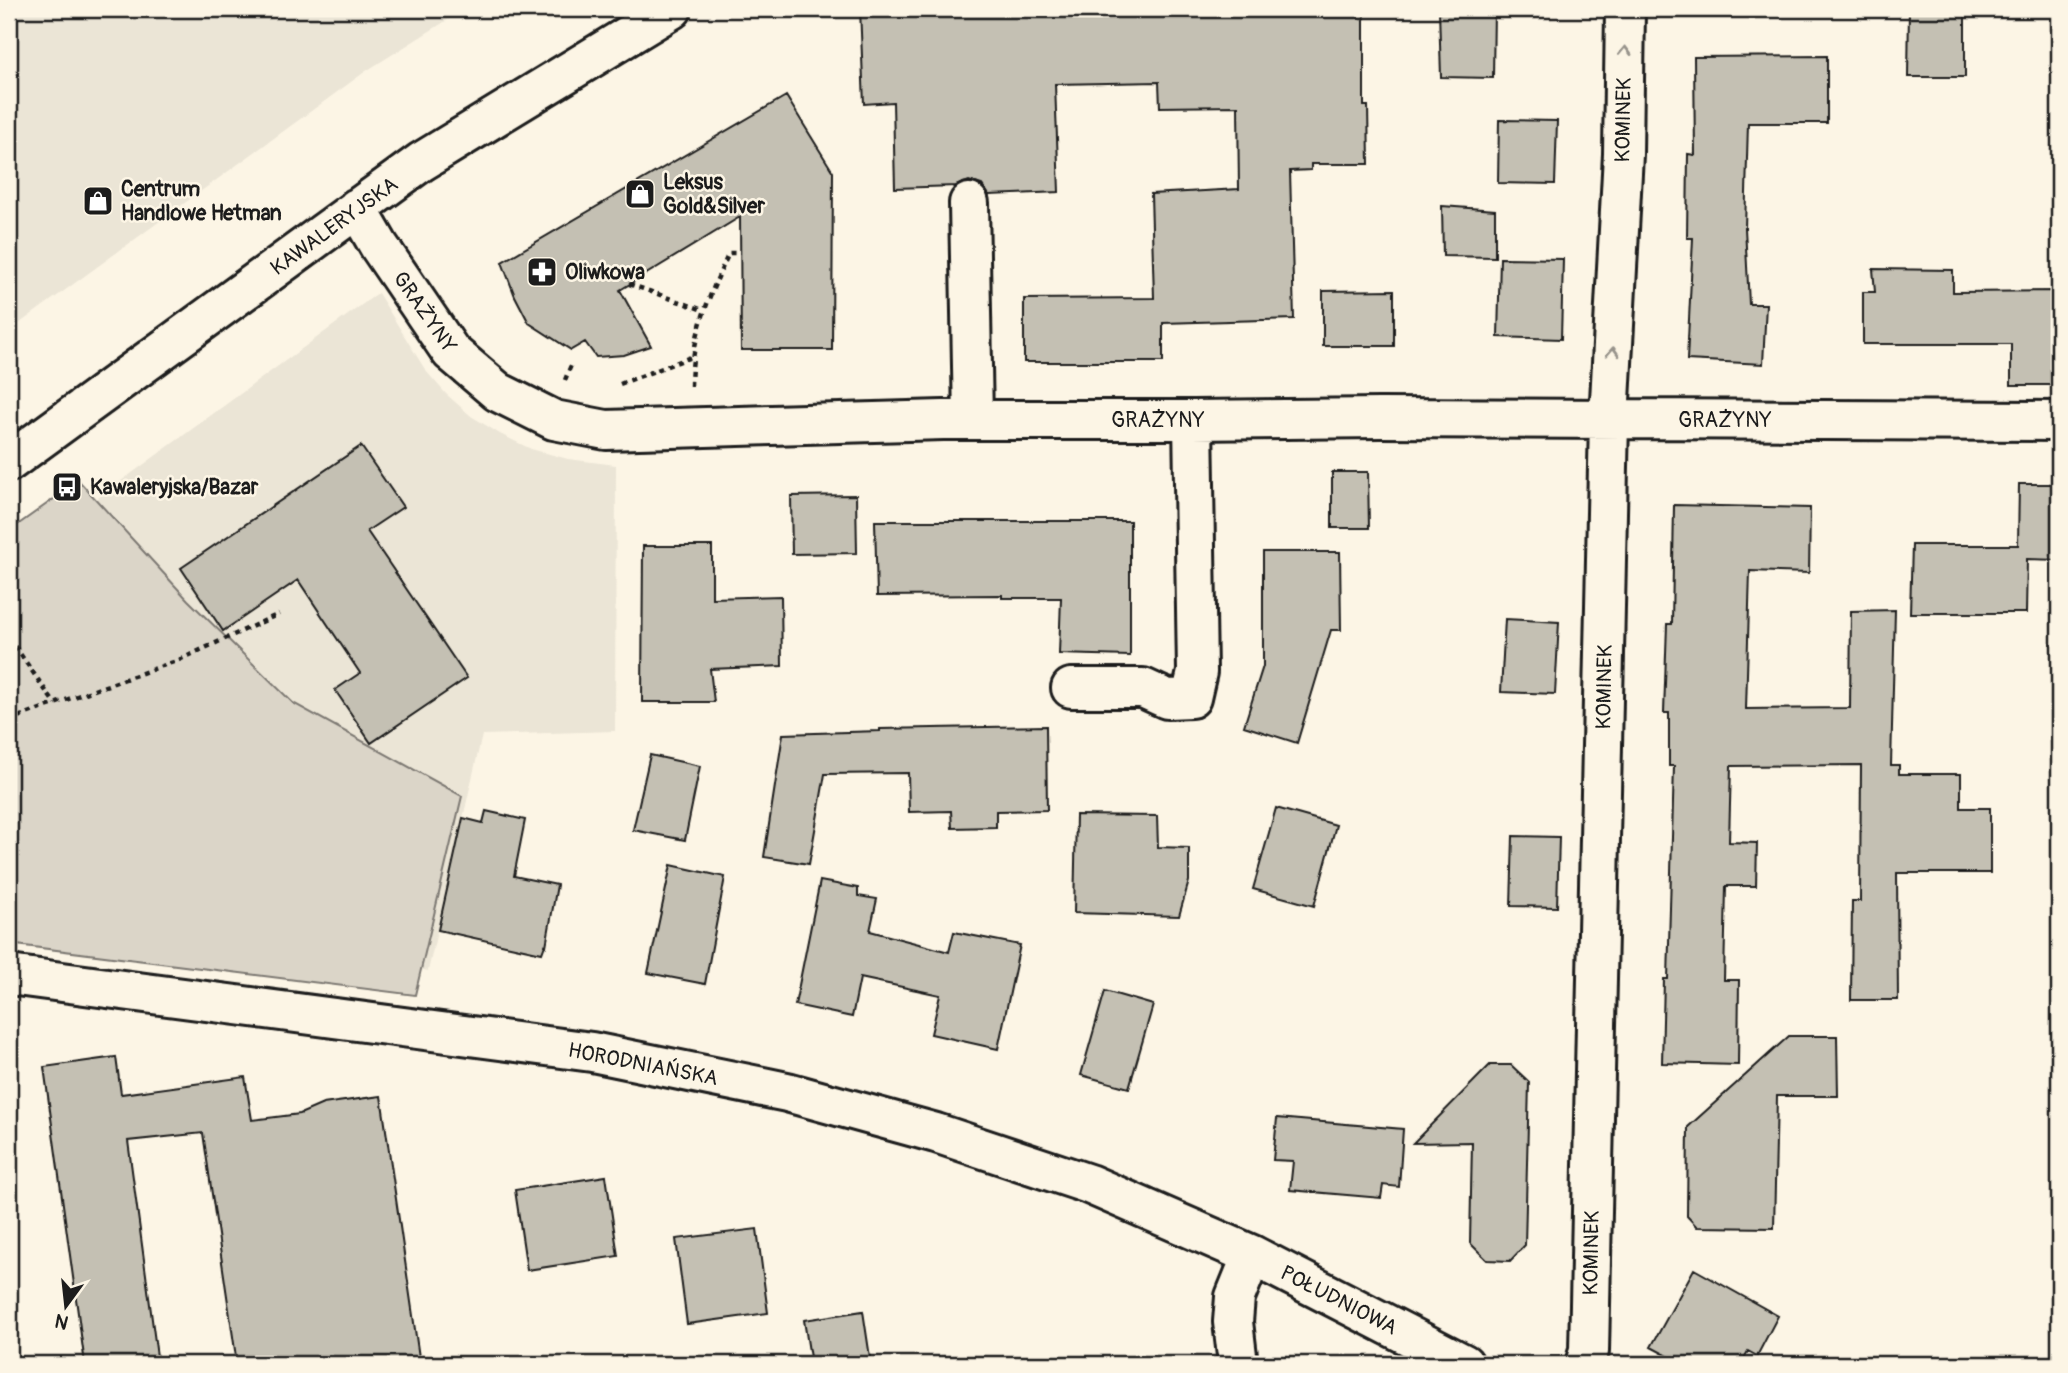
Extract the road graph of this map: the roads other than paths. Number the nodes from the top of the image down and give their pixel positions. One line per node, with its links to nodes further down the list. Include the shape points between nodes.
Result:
1 (672, 9): 4 (street, KAWALERYJSKA, via 421,162)
2 (1625, 9): 7 (street, KOMINEK, one-way to 2, via 1623,155)
3 (969, 203): 5 (street)
4 (357, 208): 5 (street, GRAŻYNY, via 451,352 498,392 554,420 606,430); 9 (street, KAWALERYJSKA)
5 (973, 420): 6 (street, GRAŻYNY)
6 (1193, 420): 7 (street, GRAŻYNY); 10 (street, via 1197,672 1191,698 1167,699 1143,688)
7 (1609, 420): 8 (street, GRAŻYNY); 15 (street, KOMINEK)
8 (2059, 421)
9 (9, 462)
10 (1071, 688)
11 (9, 975): 12 (street, HORODNIAŃSKA, via 592,1052 787,1092 936,1133 1089,1184)
12 (1252, 1255): 13 (street, via 1236,1297 1233,1322); 14 (street, POŁUDNIOWA)
13 (1238, 1364)
14 (1464, 1364)
15 (1586, 1364)

